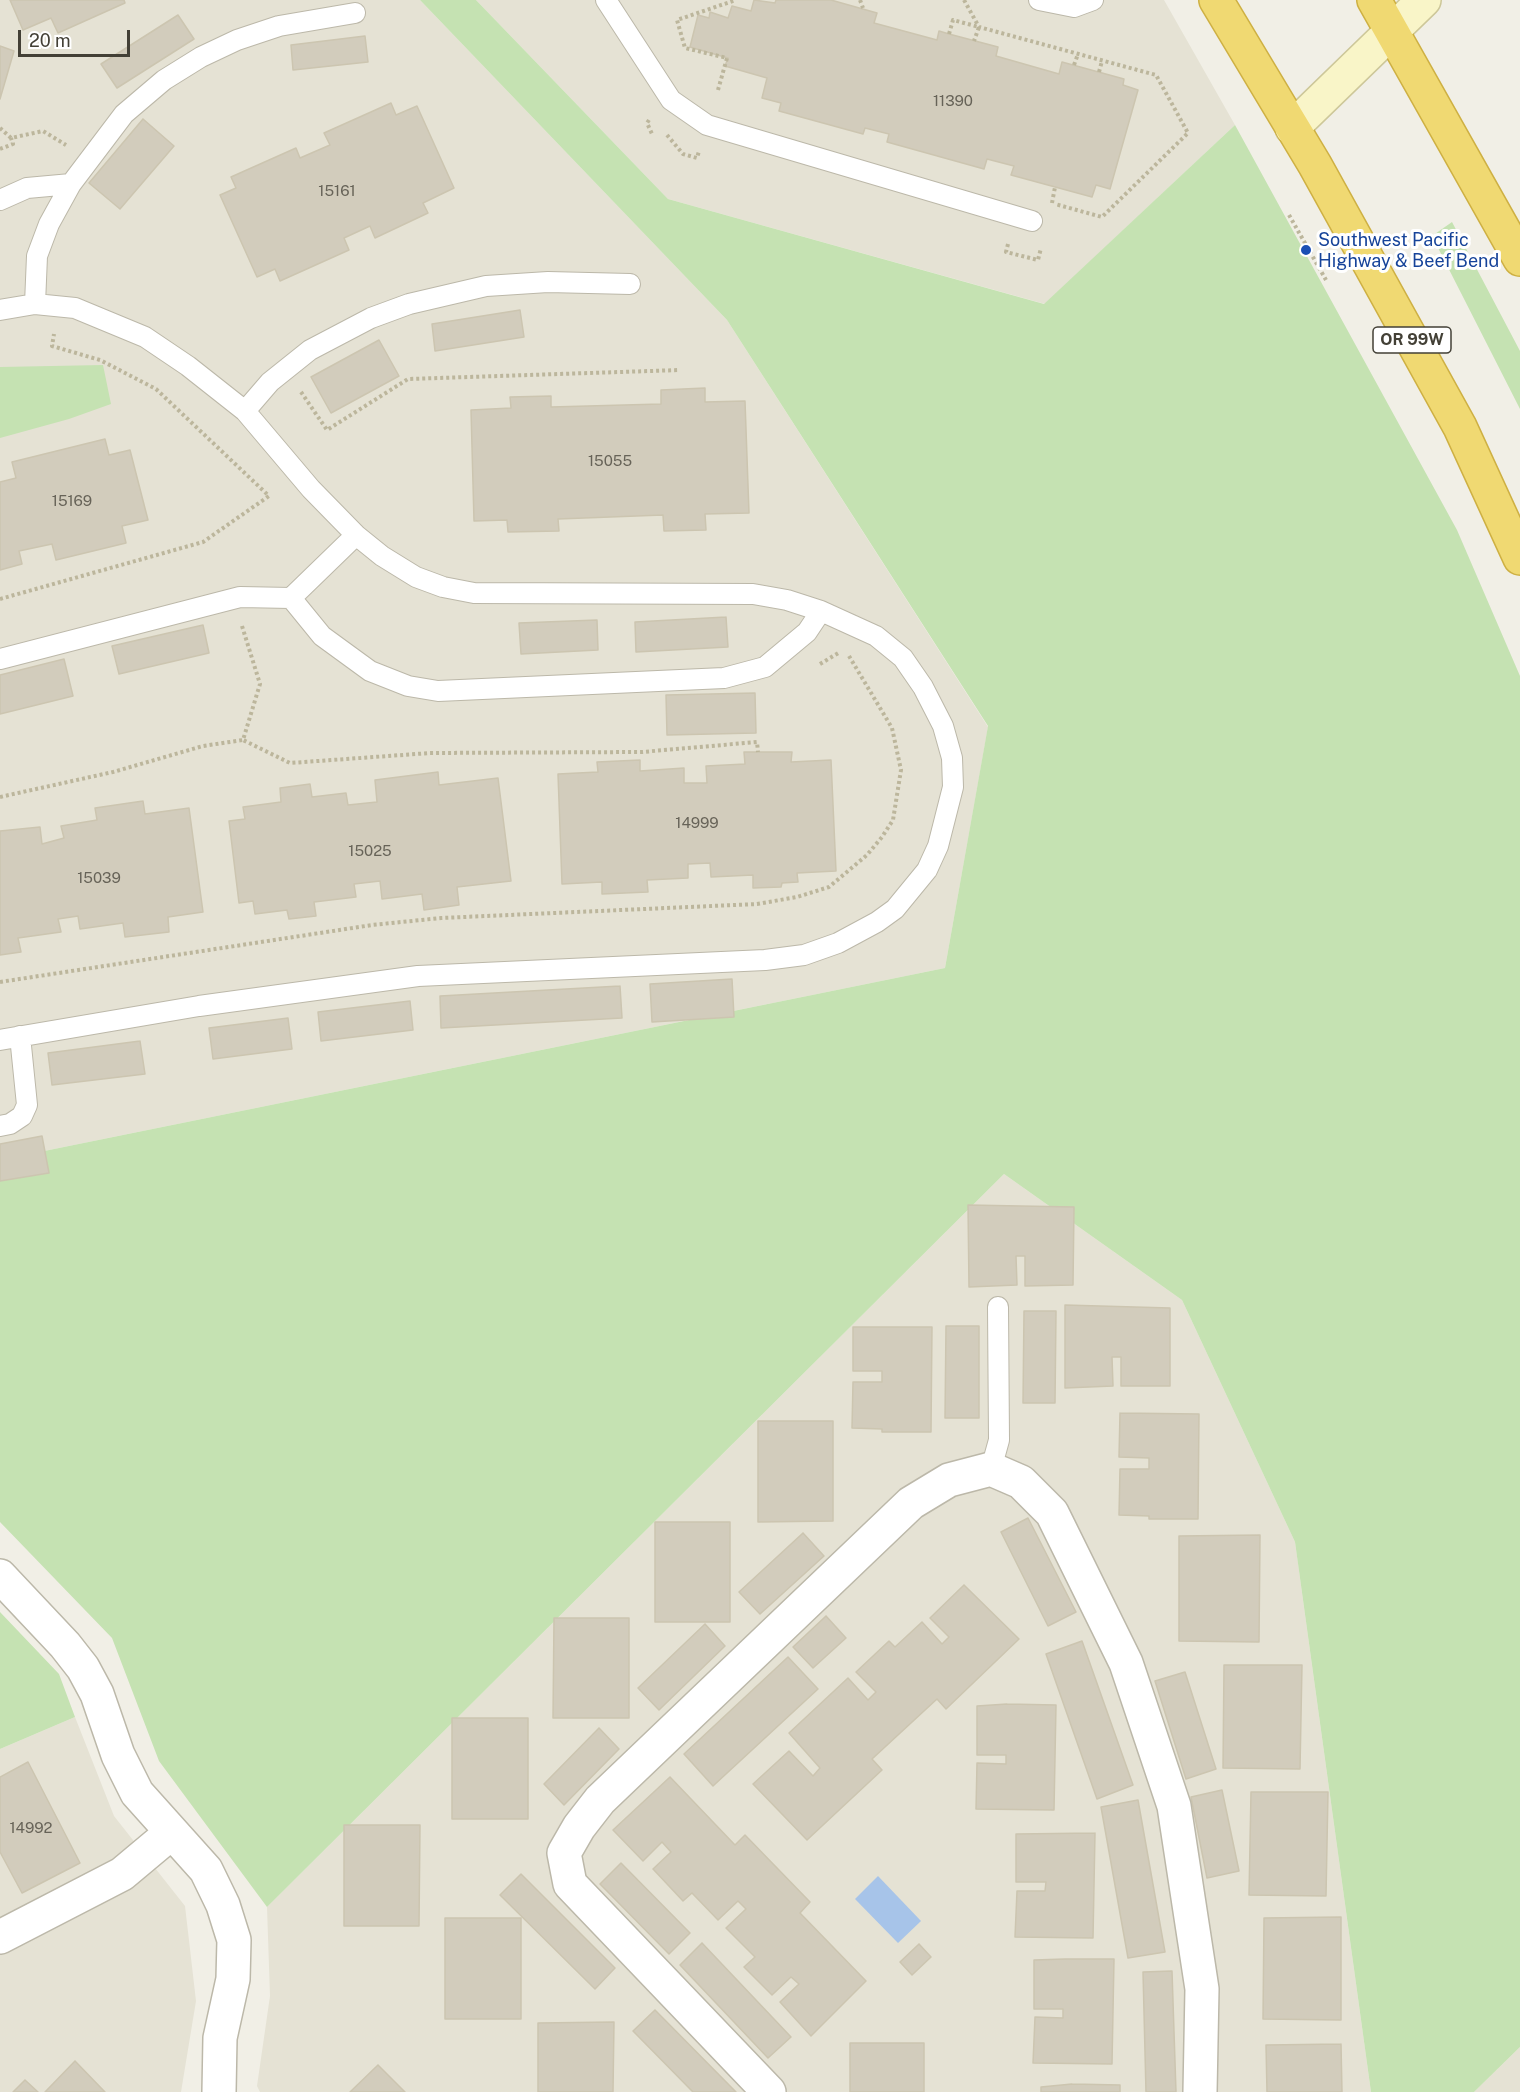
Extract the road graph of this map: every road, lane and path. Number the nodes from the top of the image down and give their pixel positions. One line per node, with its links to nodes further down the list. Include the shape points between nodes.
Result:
1 (606, 0): 31 (lane, via 671,100 707,125)
2 (736, 0): 20 (path, via 677,20 685,48 727,58)
3 (860, 0): 10 (path)
4 (964, 0): 12 (path)
5 (1039, 0): 6 (lane, via 1074,7)
6 (1093, 0)
7 (1216, 0): 21 (highway, OR 99W)
8 (1374, 0): 13 (highway)
9 (1424, 0): 13 (main road)
10 (863, 8)
11 (355, 13): 25 (lane, via 279,26 201,57 124,114)
12 (980, 27): 14 (path, via 953,20); 15 (path); 16 (path)
13 (1392, 32): 21 (main road); 33 (highway)
14 (949, 34)
15 (974, 41)
16 (1078, 54): 17 (path); 18 (path)
17 (1102, 61): 19 (path); 29 (path, via 1156,75 1188,133 1102,217)
18 (1074, 65)
19 (1100, 72)
20 (718, 90)
21 (1292, 128): 43 (highway, OR 99W, via 1460,427)
22 (0, 129): 23 (path)
23 (10, 138): 24 (path, via 13,144); 25 (path, via 43,131)
24 (0, 149)
25 (90, 159): 26 (lane)
26 (71, 184): 28 (lane, via 27,188); 36 (lane, via 37,256)
27 (1055, 187): 29 (path)
28 (0, 200)
29 (1052, 204): 31 (path)
30 (1288, 214): 34 (path)
31 (1042, 225): 32 (path, via 1038,260)
32 (1006, 252)
33 (1520, 260)
34 (1326, 280)
35 (630, 285): 39 (lane, via 548,282 451,292 371,318 310,350)
36 (35, 304): 37 (lane); 38 (lane)
37 (59, 307): 41 (lane, via 75,308 145,337 214,384); 46 (path, via 52,346 100,360 156,389 269,496 203,542)
38 (0, 310)
39 (286, 369): 40 (path, via 327,430 408,379); 41 (lane)
40 (680, 370)
41 (244, 411): 42 (lane)
42 (356, 535): 45 (lane); 47 (lane, via 416,577 474,593 753,594)
43 (1520, 558)
44 (238, 598): 45 (lane); 48 (lane); 50 (path, via 241,622 260,684)
45 (291, 598): 47 (lane, via 322,636 370,671 408,686 438,692 724,678 765,667 807,632)
46 (0, 599)
47 (821, 611): 54 (lane, via 876,636 903,658 943,726 952,758 953,787 948,810 927,870 895,909 838,943 804,955 765,960 418,976)
48 (0, 659)
49 (820, 664): 53 (path, via 840,652 849,655 892,728 901,770 893,820 867,855 829,886 757,904 441,918 372,925)
50 (243, 740): 51 (path, via 290,763 430,753 642,752 758,742); 52 (path, via 203,746 113,772)
51 (758, 752)
52 (0, 797)
53 (0, 982)
54 (20, 1036): 55 (lane); 56 (lane, via 27,1105 22,1116)
55 (0, 1040)
56 (0, 1125)
57 (999, 1307): 58 (lane, via 999,1440)
58 (992, 1469): 63 (street, via 949,1480 911,1503 600,1800 564,1854 570,1884); 64 (street, via 1021,1482 1052,1513 1126,1663 1170,1795 1202,1989)
59 (0, 1576): 60 (street, via 83,1668 137,1793)
60 (171, 1833): 61 (street, via 122,1874); 62 (street, via 206,1870 234,1940 233,1978 220,2038)
61 (0, 1937)
62 (219, 2092)
63 (769, 2092)
64 (1200, 2092)

